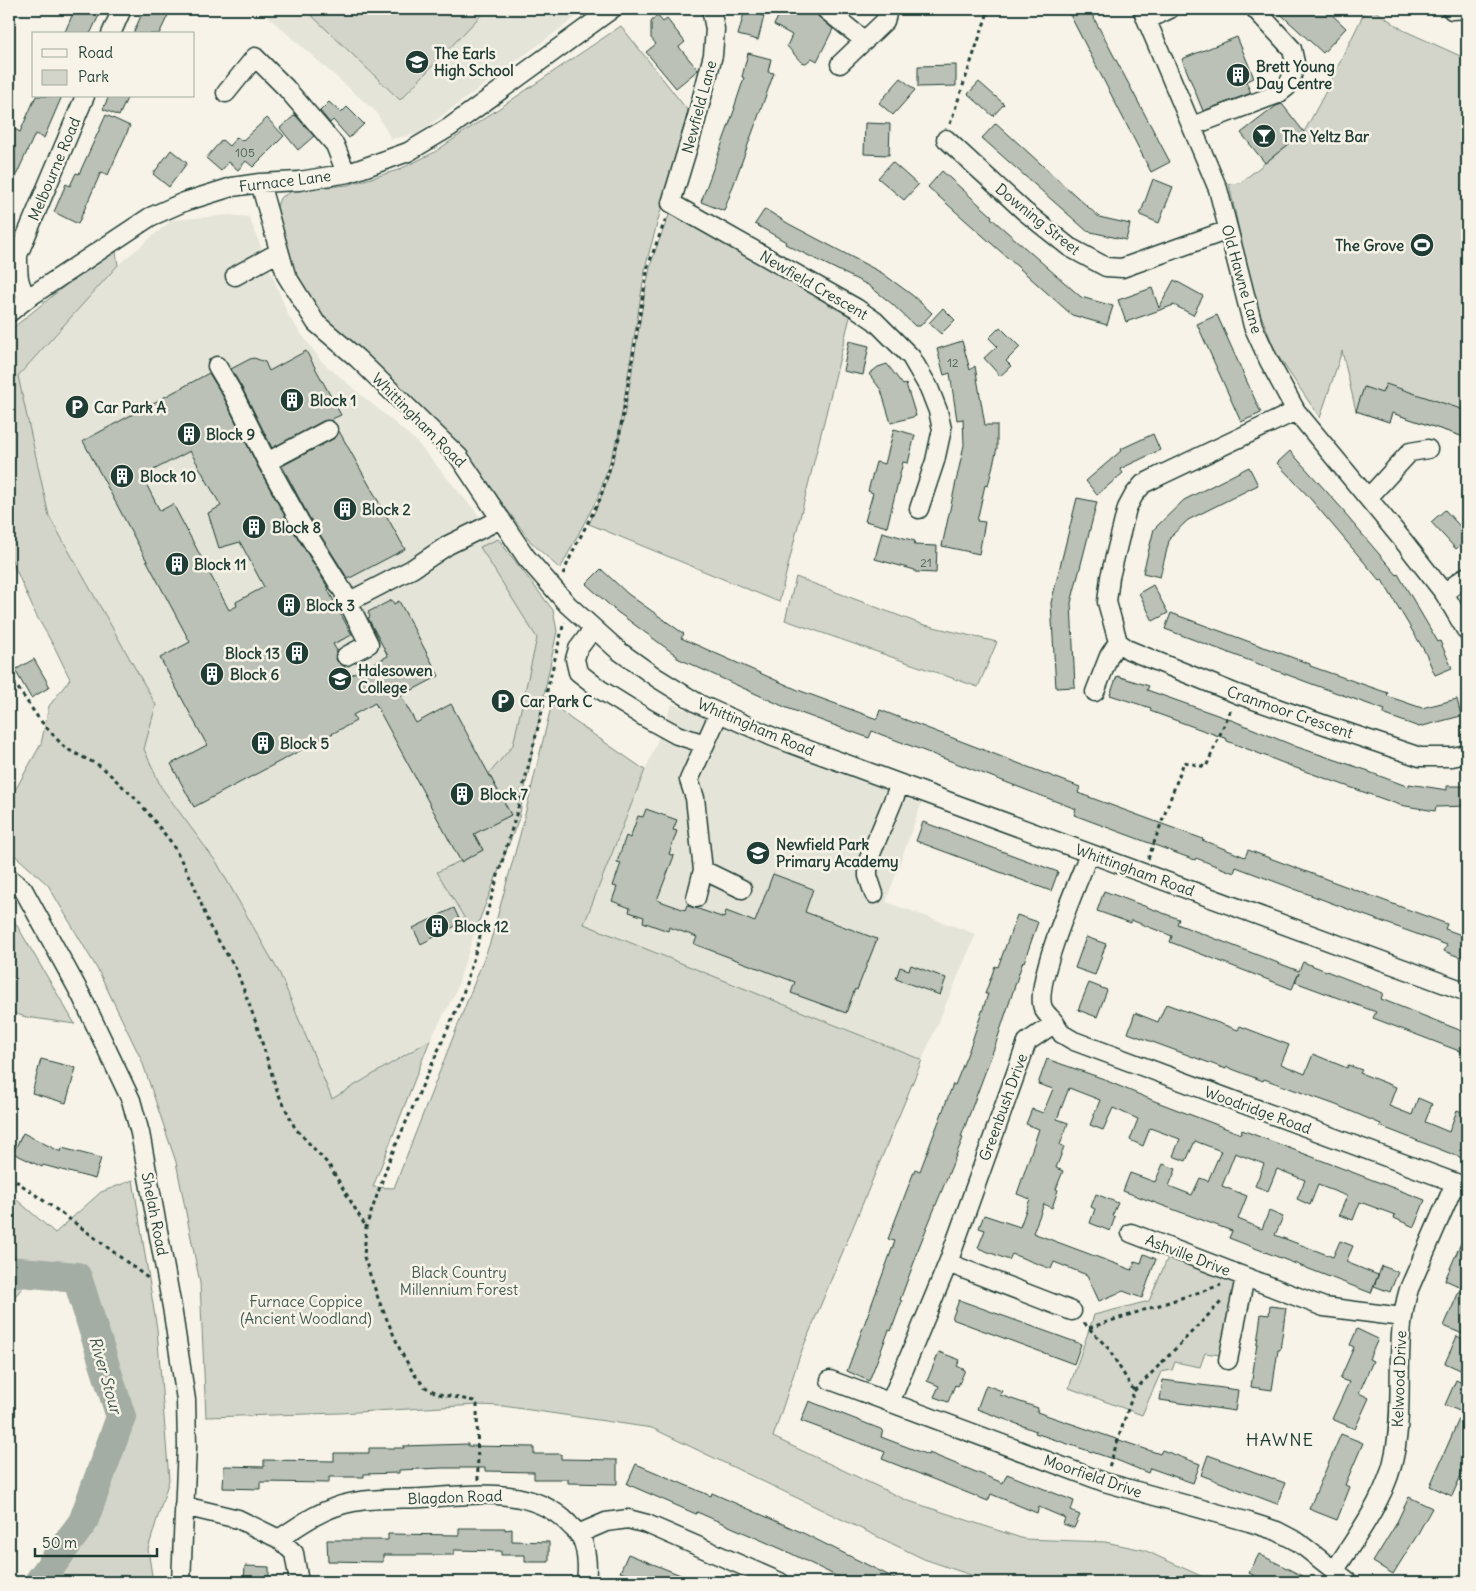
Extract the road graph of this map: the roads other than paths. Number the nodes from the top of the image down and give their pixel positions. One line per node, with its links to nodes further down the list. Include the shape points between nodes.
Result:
1 (122, 9): 9 (street)
2 (612, 9): 16 (street, Furnace Lane, via 450,128 408,152)
3 (711, 9): 18 (street, Newfield Lane, via 715,29 713,55)
4 (825, 9): 10 (street)
5 (884, 9): 10 (street, via 887,14 885,21)
6 (1170, 9): 8 (street)
7 (1255, 9): 14 (street, via 1292,49 1295,63 1287,88)
8 (1145, 14): 14 (street, Old Hawne Lane)
9 (112, 32)
10 (864, 41): 11 (street)
11 (840, 64)
12 (226, 93): 16 (street, via 255,57 335,145)
13 (84, 98): 22 (street, Melbourne Road, via 18,255 18,278)
14 (1192, 126): 19 (street, Old Hawne Lane, via 1218,189)
15 (946, 139): 19 (street, Downing Street, via 1024,212 1069,247 1106,267 1122,268)
16 (346, 173): 17 (street, Furnace Lane, via 299,181)
17 (260, 183): 20 (street, Whittingham Road); 22 (street, Furnace Lane, via 232,187 150,217)
18 (671, 203): 30 (street, Newfield Crescent, via 856,308 875,321 911,357 929,388 942,429)
19 (1228, 230): 25 (street, Old Hawne Lane, via 1253,326)
20 (279, 252): 21 (street); 31 (street, Whittingham Road, via 286,275 316,323 459,457)
21 (235, 276)
22 (28, 298): 23 (street, Furnace Lane)
23 (9, 313)
24 (217, 366): 28 (street)
25 (1296, 411): 29 (street, Old Hawne Lane); 37 (street, via 1143,484 1134,495 1127,508 1107,602)
26 (328, 430): 28 (street)
27 (1428, 449): 29 (street, via 1410,452)
28 (267, 462): 34 (street)
29 (1368, 498): 33 (street, Old Hawne Lane)
30 (919, 509)
31 (501, 519): 34 (street); 35 (street, Whittingham Road, via 526,557)
32 (1467, 576): 33 (street)
33 (1444, 594): 36 (street, Old Hawne Lane)
34 (348, 602): 38 (street, via 369,644)
35 (593, 628): 40 (street, Whittingham Road, via 657,678); 41 (street, via 578,649 575,659 578,672 646,718 677,735)
36 (1467, 632)
37 (1118, 642): 39 (street); 42 (street, Cranmoor Crescent, via 1129,650 1237,694 1420,757)
38 (346, 656)
39 (1095, 692)
40 (719, 713): 41 (street); 43 (street, Whittingham Road, via 773,737)
41 (704, 744): 45 (street, via 689,780 695,798)
42 (1467, 754)
43 (900, 784): 44 (street, Whittingham Road); 48 (street, via 868,861 868,876)
44 (1089, 854): 50 (street, Whittingham Road); 51 (street, via 1046,966 1041,989 1043,1007)
45 (703, 870): 47 (street); 49 (street)
46 (9, 878): 61 (street, Shelah Road, via 24,889 81,995 131,1100 144,1152 186,1400)
47 (742, 889)
48 (874, 894)
49 (696, 898)
50 (1467, 992)
51 (1055, 1023): 52 (street, Woodridge Road, via 1062,1034 1074,1041); 54 (street, Greenbush Drive, via 1027,1042)
52 (1461, 1185): 57 (street, Kelwood Drive, via 1409,1289)
53 (1131, 1233): 55 (street, Ashville Drive)
54 (948, 1263): 56 (street); 60 (street, Greenbush Drive)
55 (1245, 1277): 57 (street, Ashville Drive, via 1324,1307); 58 (street, Ashville Drive)
56 (1072, 1311)
57 (1402, 1317): 64 (street, Kelwood Drive, via 1399,1416 1394,1459 1369,1515)
58 (1228, 1360)
59 (830, 1380): 60 (street, Moorfield Drive)
60 (890, 1403): 64 (street, Moorfield Drive, via 1104,1482 1277,1532 1298,1542)
61 (184, 1506): 63 (street, via 238,1519); 65 (street, Shelah Road)
62 (578, 1534): 63 (street, Blagdon Road, via 546,1506 511,1496 478,1495 354,1502 314,1516); 67 (street, Blagdon Road, via 584,1546); 68 (street, via 606,1522 628,1519 647,1524)
63 (279, 1539): 66 (street, via 294,1553)
64 (1335, 1570): 69 (street, Moorfield Drive)
65 (181, 1582)
66 (299, 1582)
67 (586, 1582)
68 (780, 1582)
69 (1349, 1582)

